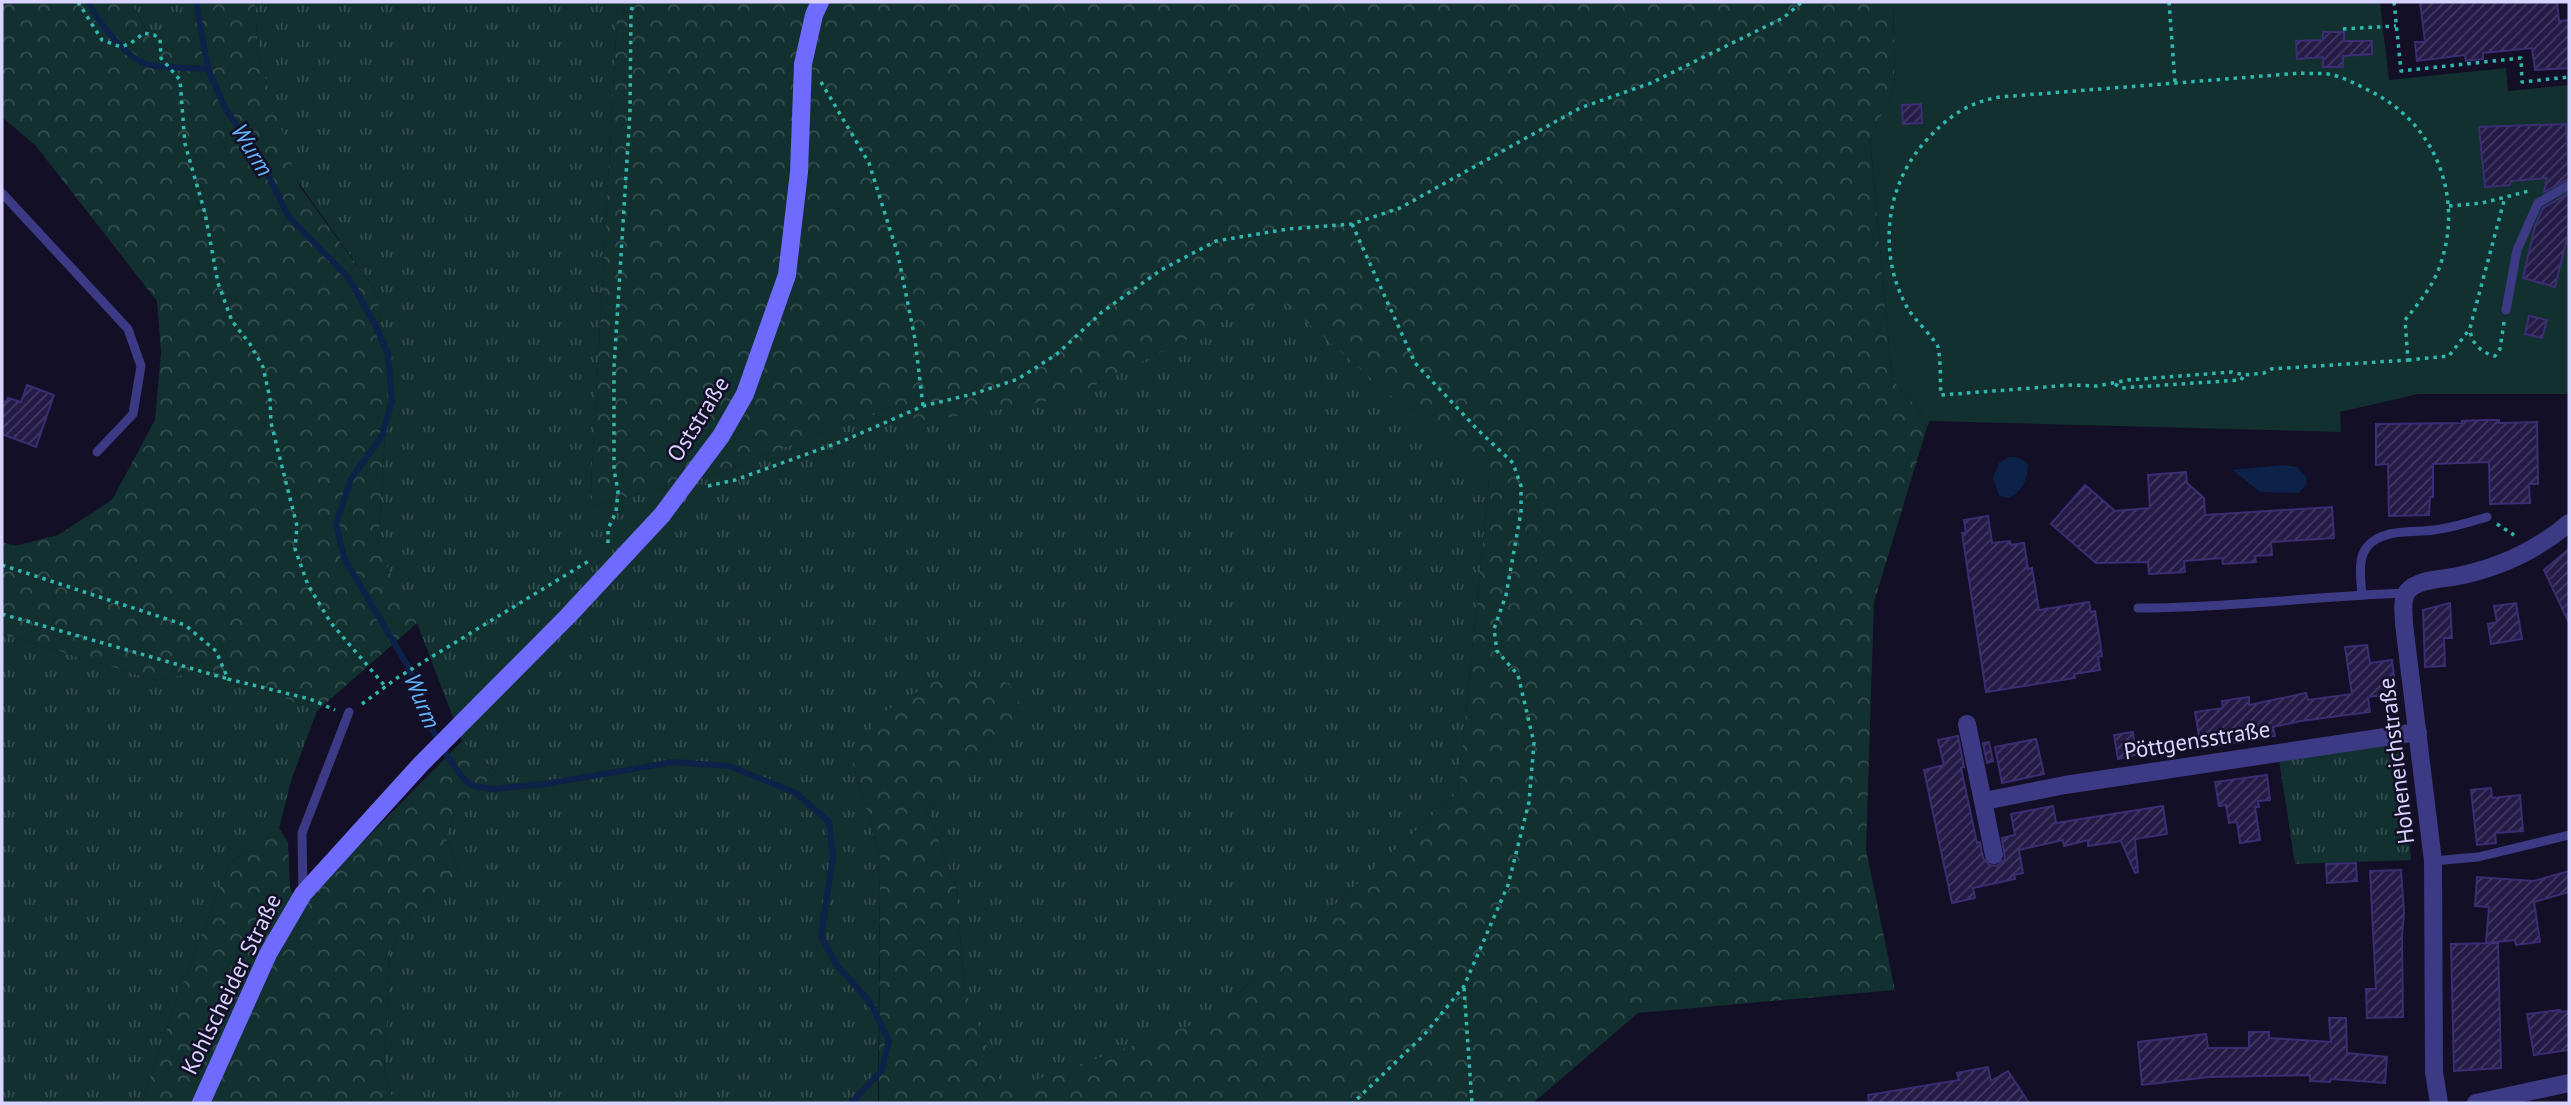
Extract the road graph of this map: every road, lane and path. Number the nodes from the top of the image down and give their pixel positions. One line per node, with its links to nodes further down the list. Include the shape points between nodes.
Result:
1 (78, 2): 37 (path, via 102,40 121,47 144,33 155,35 160,40 161,58 180,80 185,144 205,213 218,283 232,321 263,367 271,423 297,526 295,549 308,585 331,623)
2 (634, 2): 29 (path, via 614,368 618,491)
3 (820, 2): 9 (street, Oststraße)
4 (1802, 2): 17 (path, via 1783,19 1651,83 1580,108 1400,208)
5 (2169, 2): 11 (path)
6 (2394, 2): 7 (path)
7 (2396, 26): 8 (path); 10 (path, via 2400,71 2521,58 2522,82)
8 (2343, 29)
9 (803, 64): 23 (path, via 823,84 869,163 898,255); 41 (street, Oststraße, via 799,173 787,275 746,394 662,515)
10 (2569, 77)
11 (2175, 82): 16 (path, via 2330,74 2358,85 2397,107 2423,133 2439,163); 22 (path, via 1974,102 1950,118 1915,154 1892,207 1892,268 1906,306 1937,345 1941,395)
12 (2569, 185): 18 (lane, via 2538,203 2517,250)
13 (2, 193): 24 (lane, via 128,329 141,366 133,414)
14 (2505, 197): 19 (path)
15 (2482, 203): 16 (path)
16 (2449, 206): 20 (path, via 2447,239 2438,270 2405,320)
17 (1353, 224): 23 (path, via 1216,241 1161,270 1102,312 1057,354 1018,379); 47 (path, via 1415,363 1513,463 1521,486 1515,550 1494,629 1497,651 1518,675 1529,716 1534,743 1529,802 1508,885)
18 (2506, 310): 19 (path, via 2495,356 2472,341)
19 (2470, 328): 20 (path, via 2449,356)
20 (2408, 360): 21 (path)
21 (2244, 375): 22 (path, via 2186,375); 22 (path, via 2241,380 2128,388)
22 (2115, 384)
23 (923, 406): 25 (path, via 843,441)
24 (97, 452)
25 (708, 486)
26 (2487, 517): 28 (path); 33 (lane, via 2379,537 2362,558)
27 (2569, 523): 28 (street)
28 (2534, 548): 32 (street, via 2472,573 2414,586)
29 (608, 549)
30 (597, 556): 37 (path)
31 (2, 565): 36 (path, via 185,625 216,651)
32 (2406, 593): 33 (lane); 40 (street, Hoheneichstraße, via 2404,624)
33 (2362, 594): 34 (lane)
34 (2138, 608)
35 (2, 614): 36 (path)
36 (228, 680): 38 (path)
37 (385, 686): 38 (path)
38 (349, 712): 46 (lane, via 302,833)
39 (1967, 724): 42 (street)
40 (2418, 732): 42 (street, Pöttgensstraße); 45 (street, Hoheneichstraße)
41 (421, 764): 46 (street, Kohlscheider Straße)
42 (1984, 801): 44 (street)
43 (2569, 835): 45 (lane, via 2478,858)
44 (1994, 855)
45 (2432, 860): 52 (street, Hoheneichstraße, via 2434,1072)
46 (303, 894): 49 (street, Kohlscheider Straße, via 268,954)
47 (1464, 986): 50 (path, via 1424,1035); 51 (path)
48 (2569, 1083): 53 (street)
49 (201, 1103)
50 (1353, 1103)
51 (1472, 1103)
52 (2439, 1103)
53 (2476, 1103)

